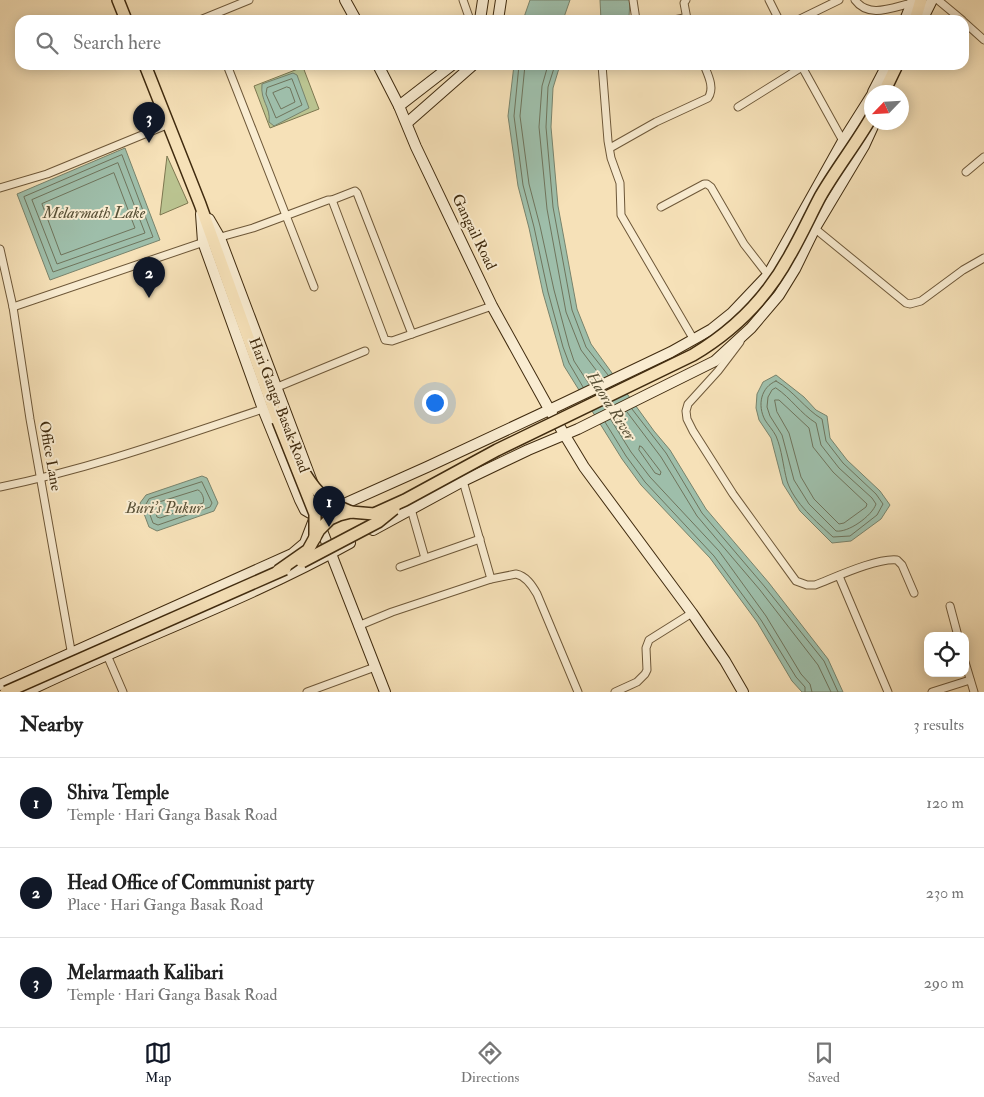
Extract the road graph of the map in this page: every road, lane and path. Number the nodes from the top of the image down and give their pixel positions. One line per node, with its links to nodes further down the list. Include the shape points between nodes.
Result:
1 (118, 0): 15 (main road)
2 (248, 0): 16 (street)
3 (346, 0): 17 (street)
4 (463, 0): 18 (street)
5 (483, 0): 19 (street)
6 (501, 0): 20 (street)
7 (633, 0): 21 (street)
8 (686, 0): 22 (street)
9 (768, 0): 23 (street)
10 (840, 0): 24 (street)
11 (855, 0): 14 (street, via 873,11)
12 (932, 0): 27 (street)
13 (938, 0): 28 (street)
14 (916, 1): 25 (street); 26 (main road)
15 (124, 15)
16 (216, 15)
17 (354, 15)
18 (468, 15)
19 (481, 15)
20 (499, 15)
21 (635, 15)
22 (687, 15)
23 (776, 15)
24 (808, 15)
25 (908, 15)
26 (915, 15)
27 (924, 15)
28 (956, 15)
29 (969, 26): 30 (street)
30 (984, 40)
31 (147, 70): 50 (main road)
32 (229, 70): 60 (street)
33 (381, 70): 46 (street, Gangail Road)
34 (446, 70): 46 (street)
35 (467, 70): 49 (street)
36 (602, 70): 54 (street)
37 (706, 70): 54 (street, via 712,92 708,98)
38 (795, 70): 47 (street)
39 (803, 70): 53 (street)
40 (884, 70): 43 (street)
41 (895, 70): 44 (main road)
42 (899, 70): 45 (street)
43 (877, 85)
44 (887, 85)
45 (892, 85)
46 (399, 106): 49 (street, Gangail Road)
47 (738, 107)
48 (864, 107): 53 (street)
49 (407, 123): 68 (street, Gangail Road)
50 (169, 124): 57 (street, via 47,174); 63 (main road)
51 (864, 129): 82 (main road, bridge, via 821,196 777,278 735,326 693,355 497,450)
52 (871, 130): 62 (street)
53 (843, 142): 61 (street)
54 (610, 148): 72 (street, via 620,183 621,215)
55 (984, 157): 56 (street)
56 (966, 172)
57 (0, 188)
58 (332, 200): 60 (street); 71 (street, via 382,337 392,341); 71 (street, via 355,191)
59 (660, 206): 66 (street, via 707,184 744,244)
60 (286, 216): 63 (street); 67 (street)
61 (799, 217): 62 (street); 66 (street)
62 (814, 228): 65 (street, via 910,304); 70 (street, via 795,269)
63 (212, 240): 69 (street); 74 (street, Hari Ganga Basak Road); 76 (street, Hari Ganga Basak Road); 77 (main road)
64 (0, 249): 69 (street, Office Lane)
65 (984, 258)
66 (768, 275): 72 (street, via 732,313)
67 (314, 287)
68 (492, 306): 71 (street); 75 (street, Gangail Road)
69 (13, 307): 79 (street, Office Lane)
70 (751, 328): 78 (street, via 702,368); 91 (street, via 688,404 687,418 732,494 796,581 815,585)
71 (412, 334)
72 (694, 340): 75 (street)
73 (365, 351): 74 (street)
74 (275, 388): 84 (street, Hari Ganga Basak Road, via 320,503)
75 (549, 409): 78 (street, Gangail Road); 84 (street)
76 (263, 410): 79 (street); 84 (street, Hari Ganga Basak Road, via 305,510)
77 (278, 421): 83 (main road, bridge, via 320,495); 85 (main road, bridge, via 314,514)
78 (565, 435): 80 (street); 95 (street, Gangail Road, via 584,467)
79 (41, 478): 81 (street); 98 (street, Office Lane)
80 (463, 481): 82 (street); 86 (street)
81 (0, 487)
82 (408, 504): 83 (main road, bridge, via 374,514); 87 (street); 88 (street); 90 (main road, bridge)
83 (351, 512): 85 (main road, bridge, via 330,519)
84 (317, 517): 87 (street); 98 (street, via 305,543 292,554)
85 (315, 538): 90 (main road, bridge, via 308,550)
86 (480, 539): 88 (street); 92 (street)
87 (332, 553): 96 (street); 99 (street)
88 (425, 558): 89 (street)
89 (400, 567)
90 (278, 571): 105 (main road, bridge)
91 (839, 576): 93 (street, via 897,560); 113 (street)
92 (491, 579): 96 (street); 110 (street, via 516,574 532,585)
93 (914, 593)
94 (950, 606): 97 (street)
95 (692, 613): 111 (street, via 649,640 645,674 637,682); 112 (street, Gangail Road)
96 (358, 626): 100 (street)
97 (957, 632)
98 (71, 653): 101 (street, Office Lane); 104 (street)
99 (108, 655): 101 (street); 107 (street)
100 (375, 667): 108 (street); 109 (street)
101 (74, 668): 106 (street)
102 (969, 676): 103 (street)
103 (970, 680): 114 (street); 115 (street)
104 (0, 685)
105 (6, 692)
106 (26, 692)
107 (123, 692)
108 (307, 692)
109 (385, 692)
110 (578, 692)
111 (615, 692)
112 (743, 692)
113 (888, 692)
114 (932, 692)
115 (974, 692)

